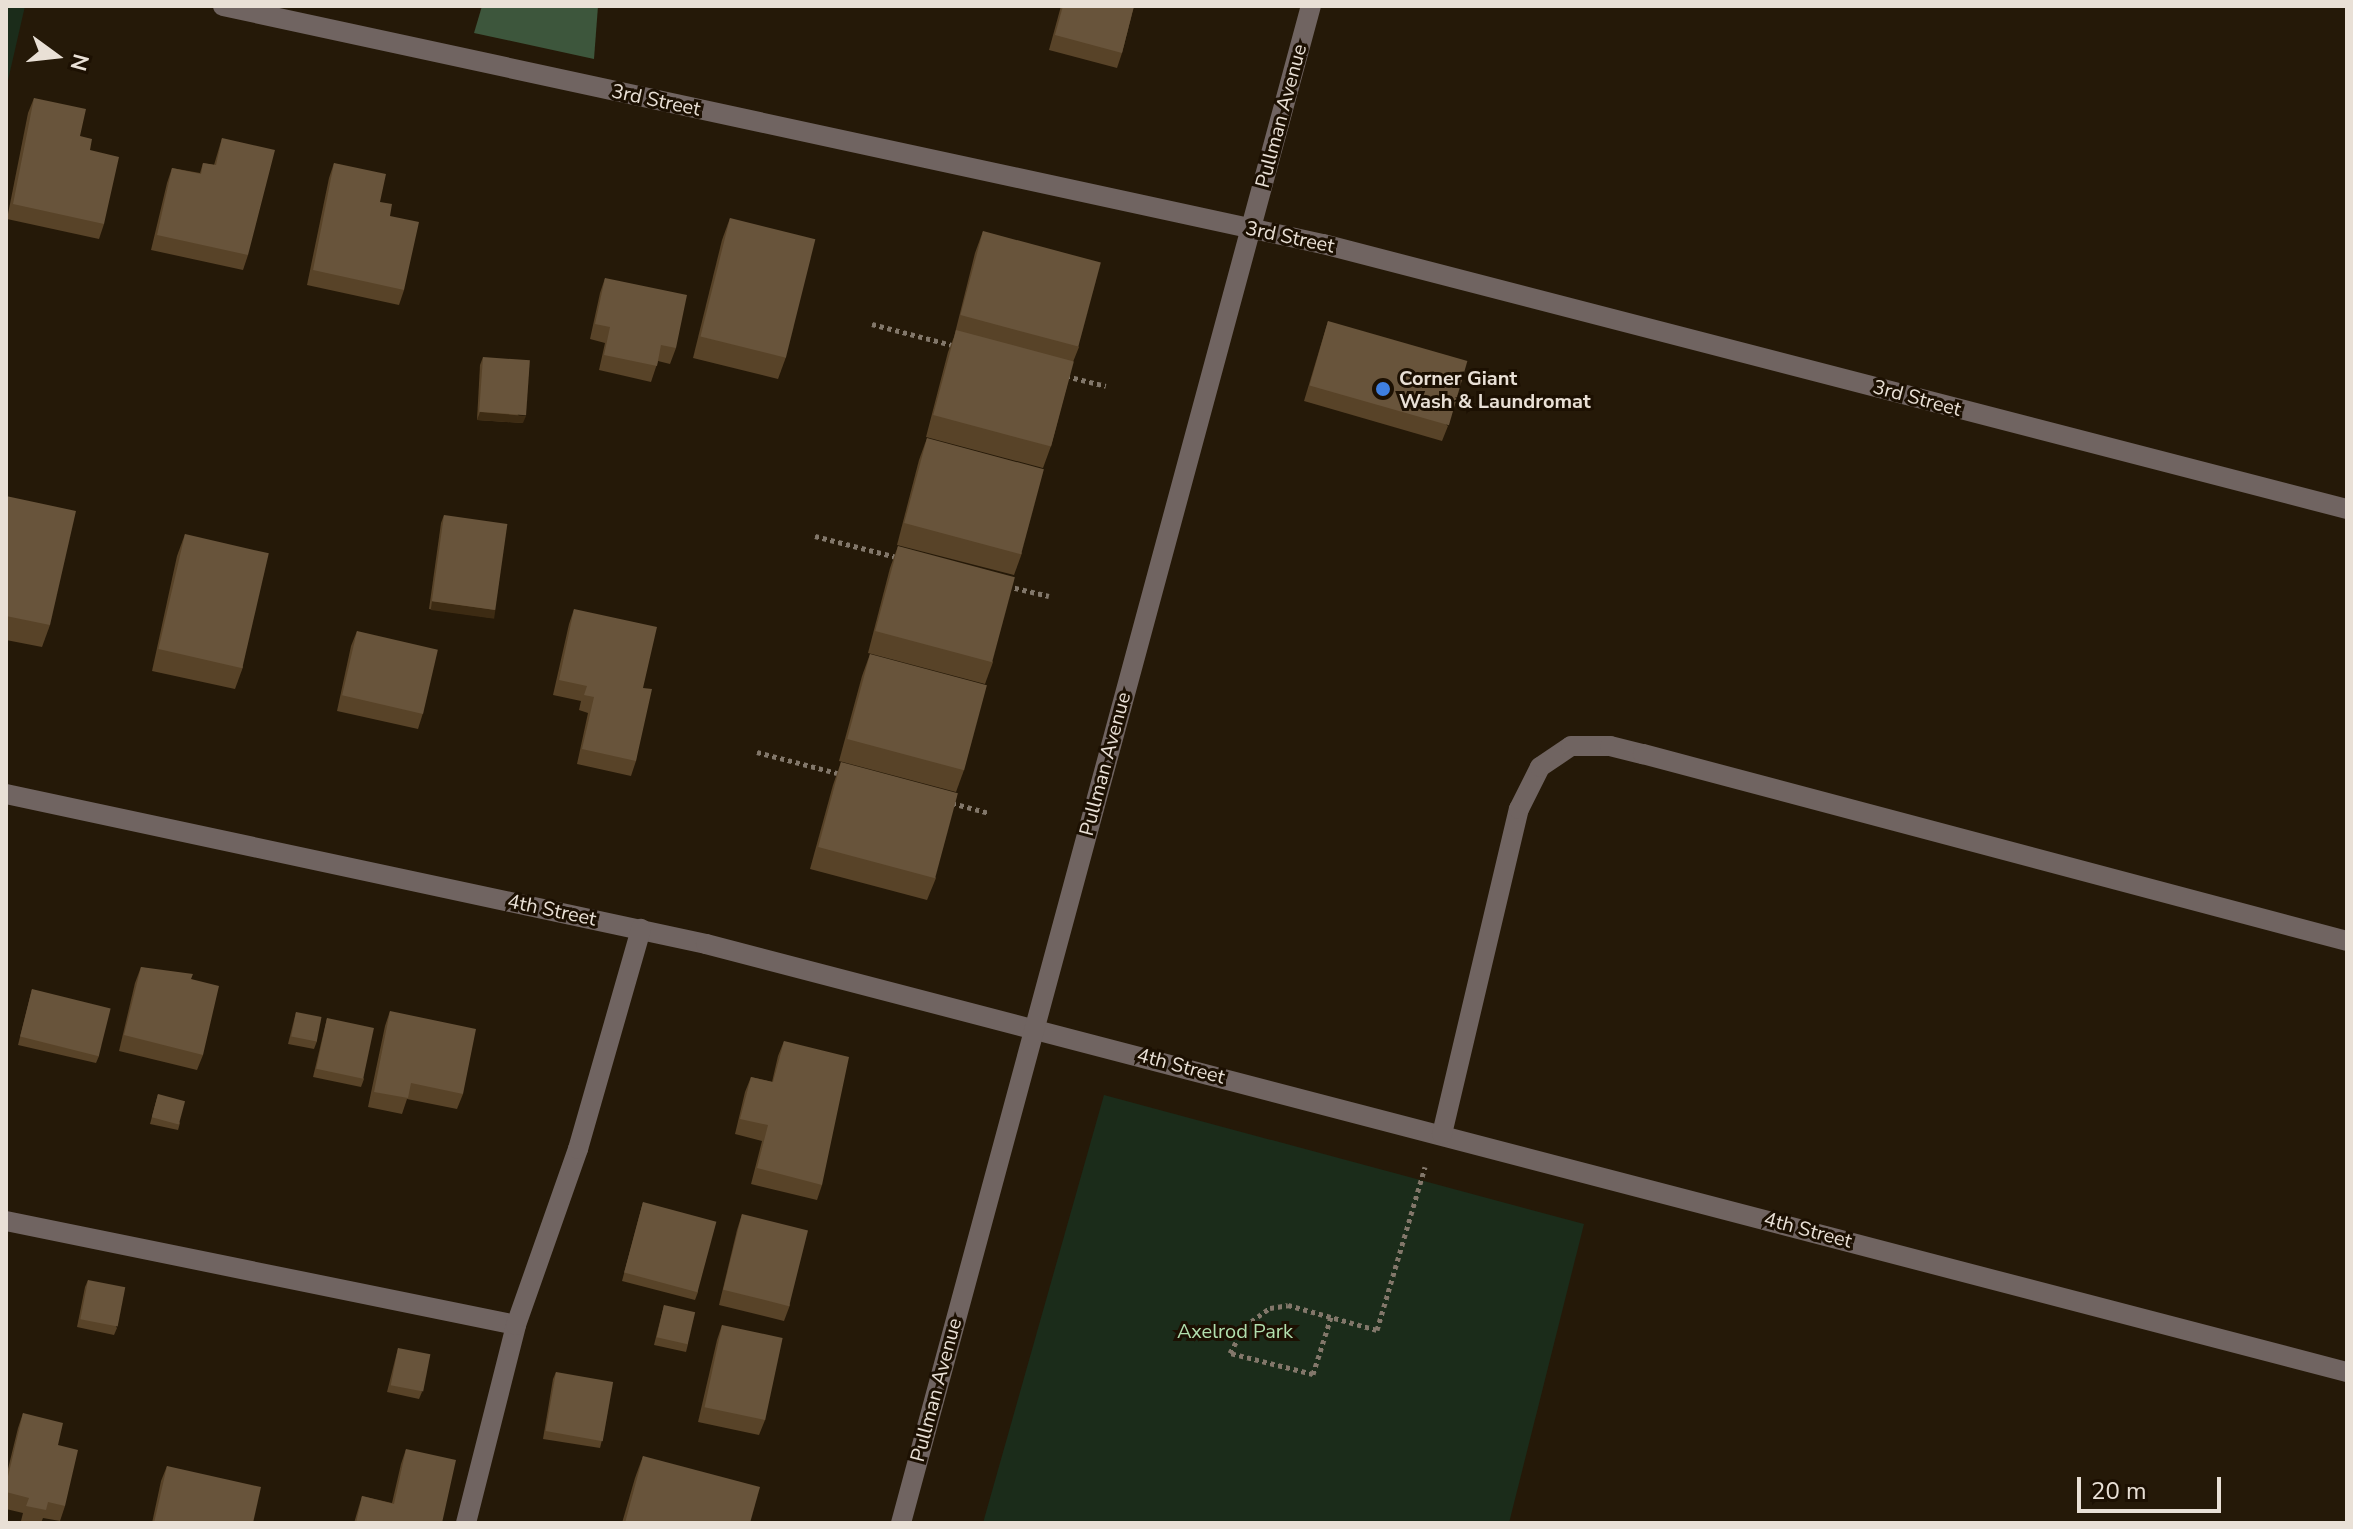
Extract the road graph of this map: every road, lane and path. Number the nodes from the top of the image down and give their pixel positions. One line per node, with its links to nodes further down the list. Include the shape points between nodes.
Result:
1 (223, 6): 3 (street, 3rd Street)
2 (1311, 6): 3 (street, Pullman Avenue)
3 (1251, 229): 8 (street, 3rd Street); 20 (street, Pullman Avenue)
4 (872, 324): 5 (path)
5 (959, 347)
6 (1062, 375): 7 (path)
7 (1106, 386)
8 (2347, 509)
9 (815, 536): 10 (path)
10 (903, 559)
11 (990, 581): 12 (path)
12 (1049, 596)
13 (757, 752): 14 (path)
14 (844, 775)
15 (6, 794): 18 (street, 4th Street)
16 (946, 801): 17 (path)
17 (990, 813)
18 (641, 929): 20 (street, 4th Street); 24 (street, via 578,1149)
19 (2347, 941): 21 (street, via 1632,751 1571,746 1540,767 1519,809)
20 (1034, 1028): 21 (street, 4th Street); 27 (street, Pullman Avenue)
21 (1442, 1134): 23 (path, via 1425,1169 1377,1330); 25 (street, 4th Street)
22 (6, 1221): 24 (street)
23 (1331, 1317): 23 (path, via 1288,1305 1270,1308 1245,1326 1230,1353 1313,1374)
24 (516, 1325): 26 (street)
25 (2347, 1372)
26 (466, 1523)
27 (901, 1523)

